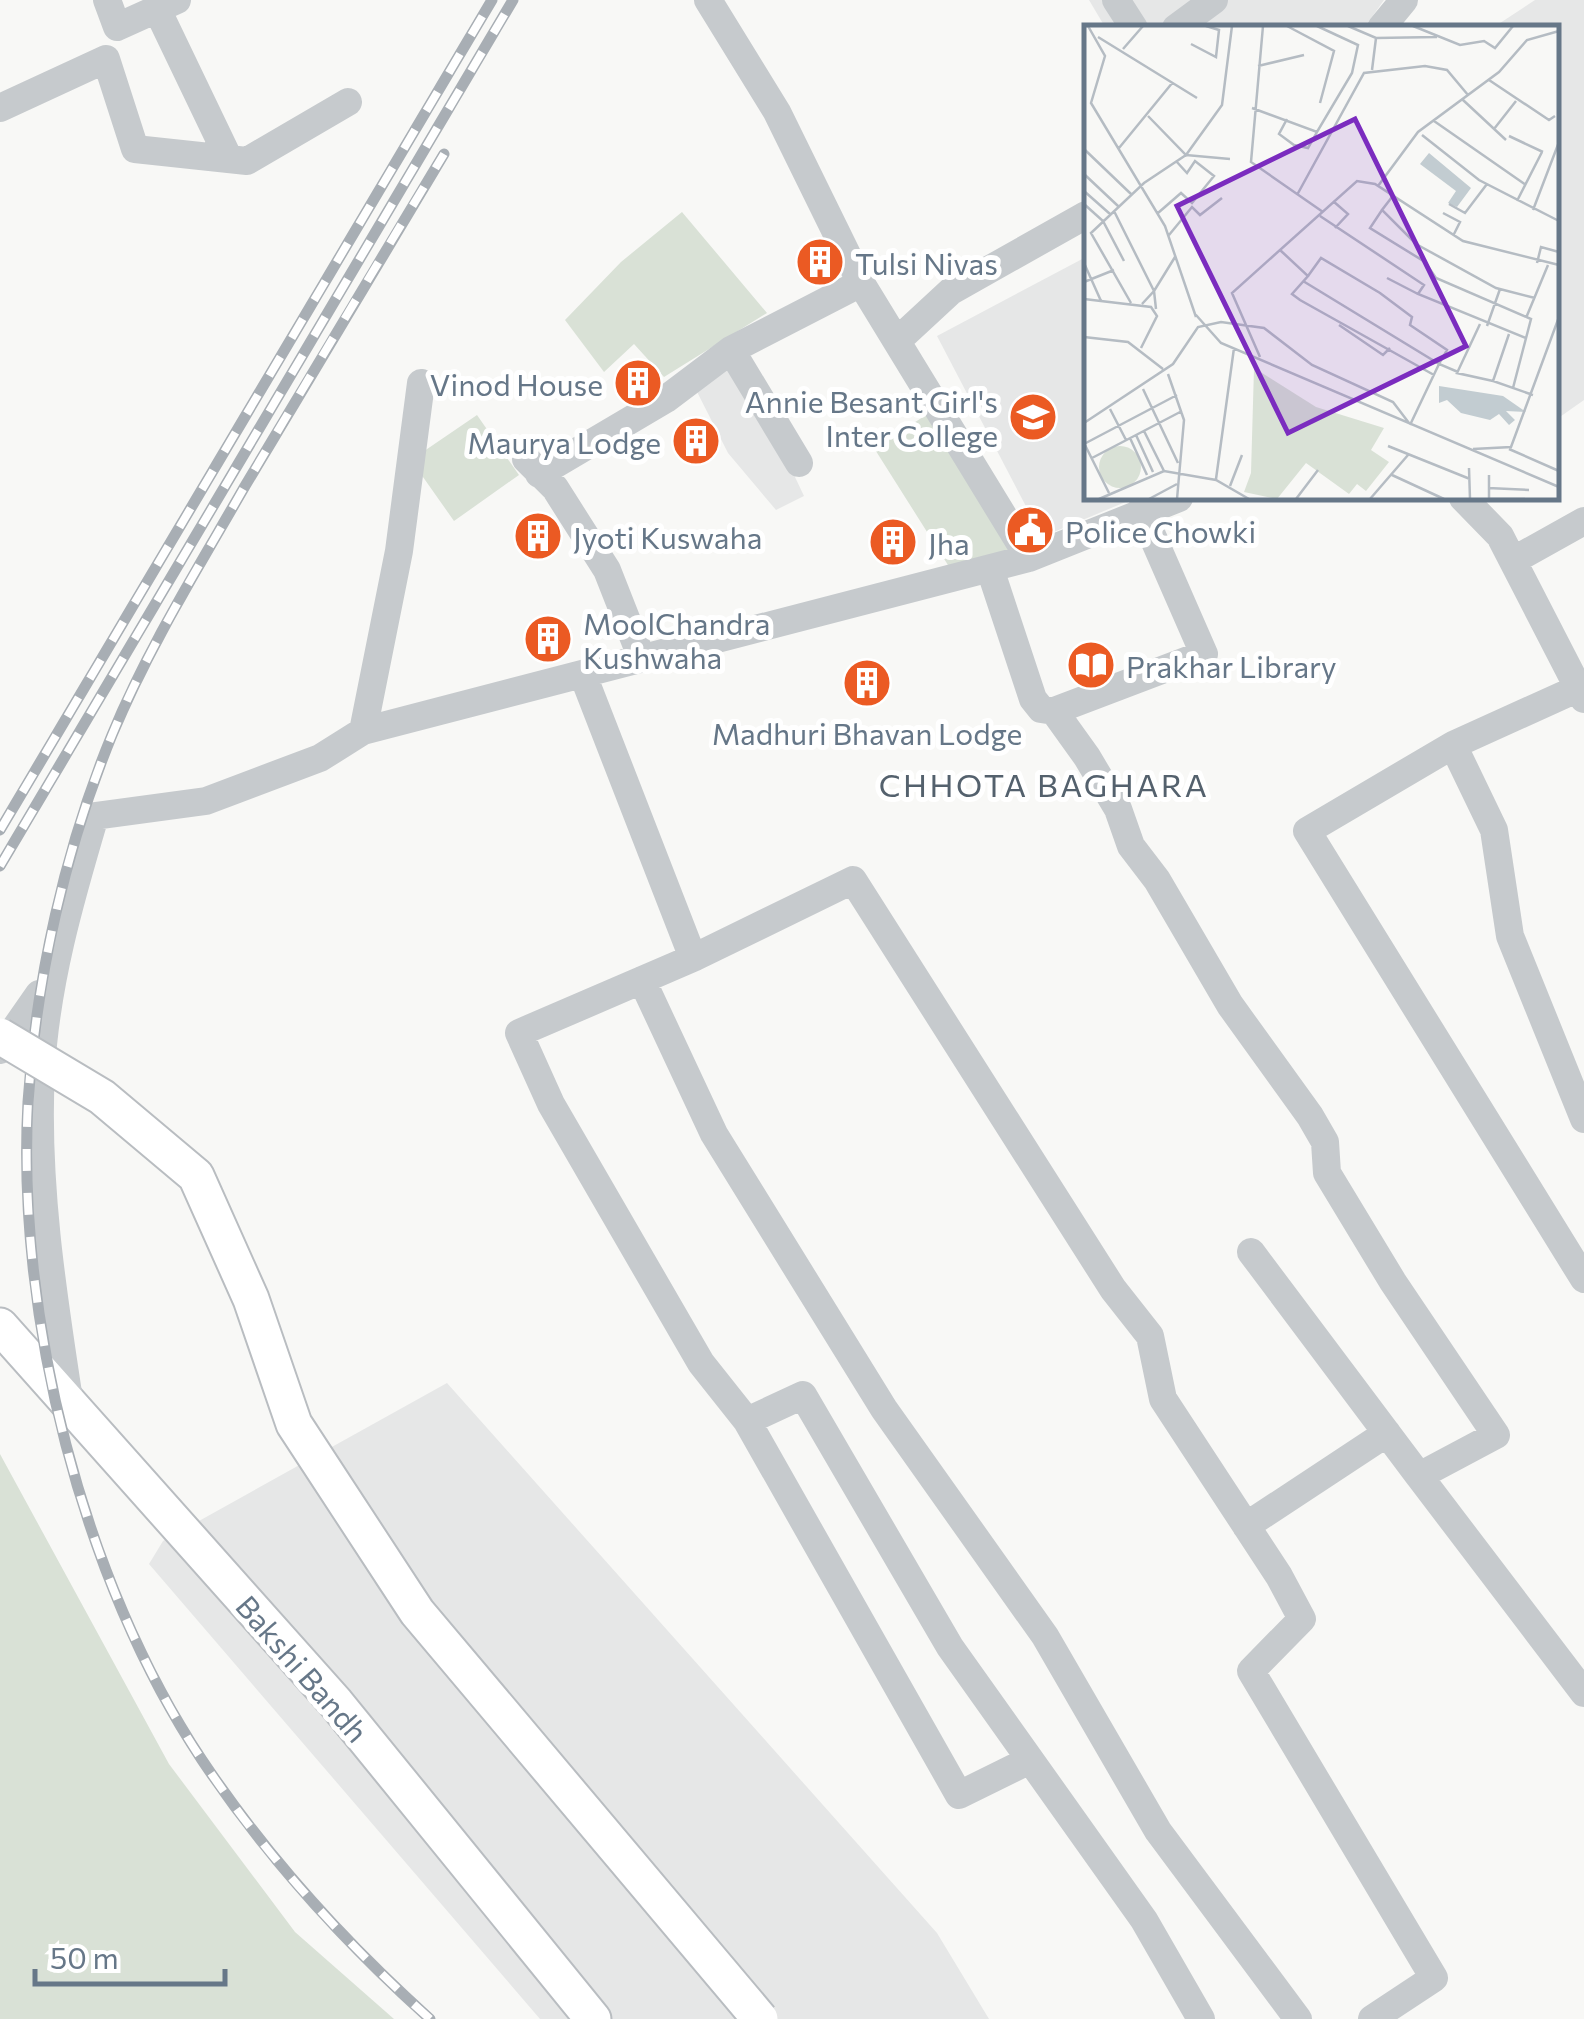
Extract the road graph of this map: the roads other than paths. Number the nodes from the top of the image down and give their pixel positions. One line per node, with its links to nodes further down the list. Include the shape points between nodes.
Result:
1 (106, 0): 6 (street, via 117,27)
2 (708, 0): 14 (street, via 777,112)
3 (1116, 0): 7 (street)
4 (1214, 0): 8 (street)
5 (1404, 0): 9 (street)
6 (167, 4): 12 (street)
7 (1132, 25)
8 (1180, 25)
9 (1383, 25)
10 (348, 102): 12 (street, via 247,161)
11 (0, 108): 12 (street, via 106,59 135,149)
12 (230, 159)
13 (1084, 216): 15 (street, via 951,290)
14 (861, 283): 15 (street); 16 (street)
15 (896, 341): 23 (street)
16 (731, 350): 18 (street); 26 (street, via 666,398 532,467 555,488 607,570)
17 (421, 383): 30 (street, via 400,551)
18 (799, 462)
19 (1172, 500): 21 (street)
20 (1466, 500): 24 (street)
21 (1140, 510): 23 (street); 29 (street, via 1204,654)
22 (1584, 521): 24 (street)
23 (1029, 558): 25 (street)
24 (1514, 560): 28 (street)
25 (990, 569): 26 (street); 29 (street, via 1034,699)
26 (642, 659): 27 (street)
27 (583, 675): 30 (street); 32 (street)
28 (1581, 693): 31 (street)
29 (1054, 711): 44 (street, via 1230,1004 1310,1116 1324,1142 1327,1173 1393,1282 1496,1435)
30 (363, 731): 41 (street, via 320,758 206,801 95,816 58,944 41,1072 48,1260)
31 (1453, 745): 37 (street, via 1494,830 1510,936); 39 (street, via 1306,831)
32 (693, 958): 33 (street); 45 (street, via 853,880 1112,1289 1150,1336 1163,1399)
33 (642, 980): 42 (street, via 520,1033 551,1104 701,1363); 51 (street, via 714,1134 884,1409 1045,1636 1158,1832)
34 (40, 994): 36 (street)
35 (0, 1036): 49 (main road, bridge, via 102,1097 196,1176 251,1299 294,1424 417,1612)
36 (0, 1050)
37 (1584, 1119)
38 (1251, 1252): 43 (street)
39 (1584, 1279)
40 (0, 1326): 41 (main road, Bakshi Bandh)
41 (71, 1409): 48 (main road, Bakshi Bandh, via 336,1702)
42 (748, 1421): 47 (street, via 803,1395 950,1647); 47 (street, via 959,1795)
43 (1386, 1433): 44 (street); 45 (street)
44 (1419, 1476): 46 (street)
45 (1246, 1526): 52 (street, via 1302,1619 1251,1671 1434,1978)
46 (1579, 1676)
47 (1030, 1760): 50 (street, via 1144,1920)
48 (594, 2019)
49 (760, 2019)
50 (1202, 2019)
51 (1298, 2019)
52 (1372, 2019)

